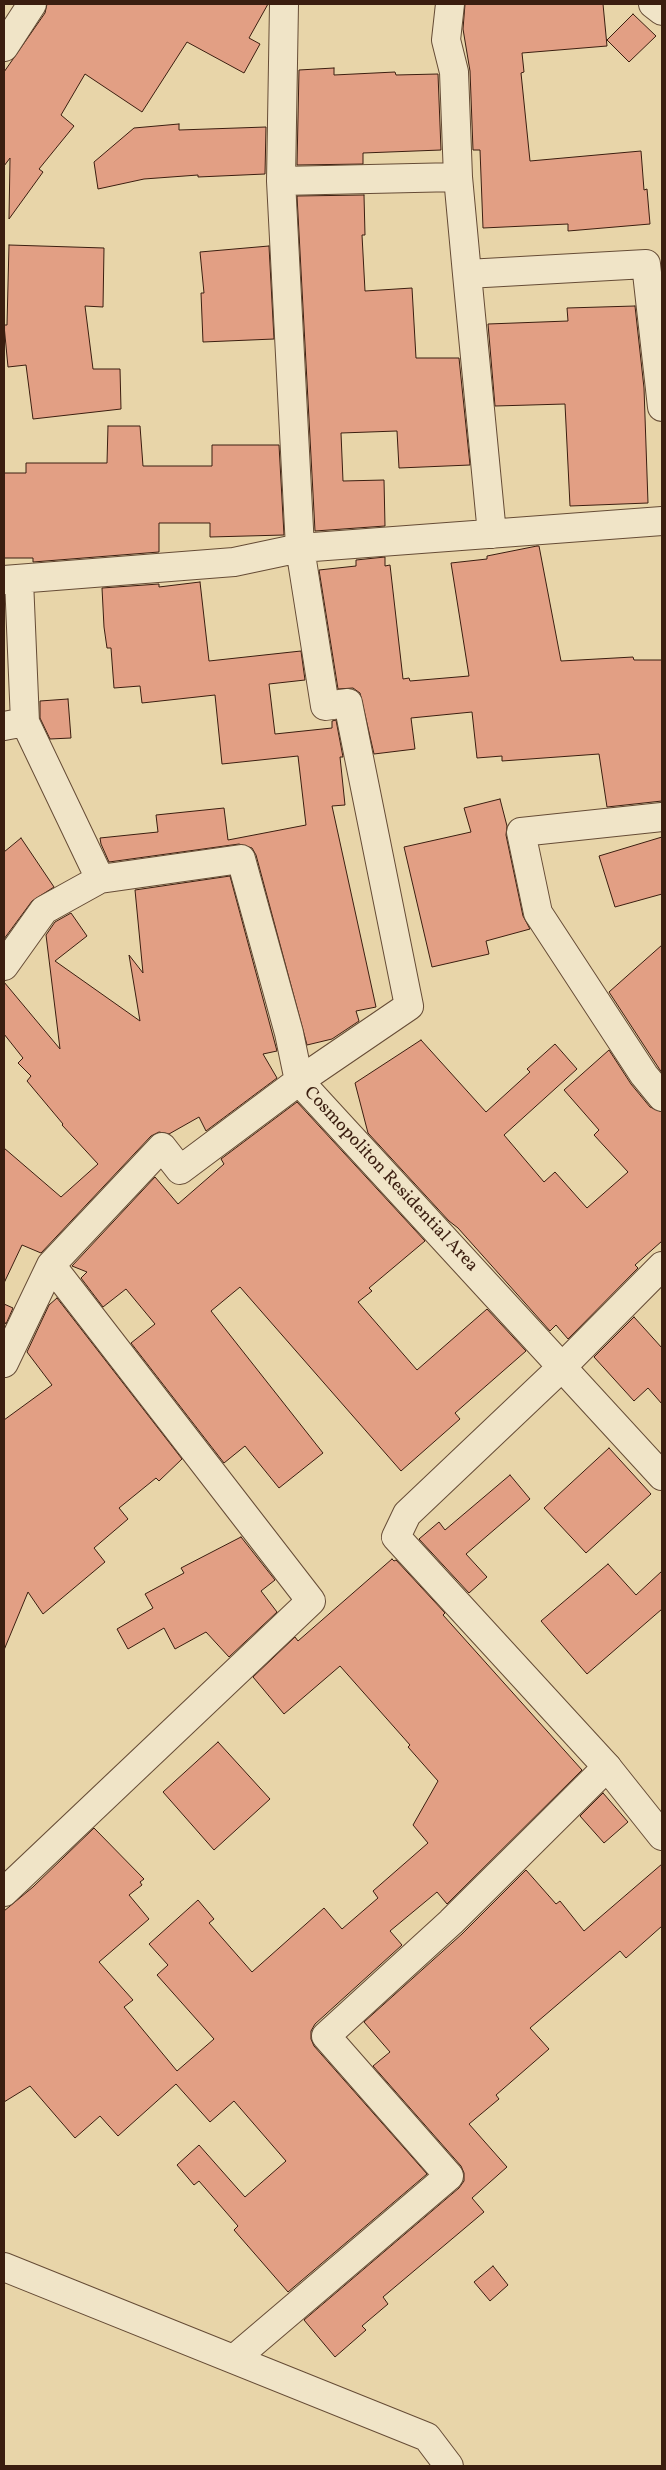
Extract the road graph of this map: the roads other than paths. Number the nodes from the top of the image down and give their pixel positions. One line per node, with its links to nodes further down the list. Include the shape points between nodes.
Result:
1 (32, 4): 6 (street)
2 (284, 4): 8 (street)
3 (450, 4): 7 (street, via 446,40 454,72)
4 (653, 4): 5 (street)
5 (662, 12)
6 (4, 47)
7 (458, 177): 8 (street); 9 (street)
8 (281, 181): 13 (street)
9 (467, 274): 10 (street, via 646,264); 12 (street)
10 (662, 407)
11 (662, 521): 12 (street)
12 (492, 534): 13 (street)
13 (300, 548): 14 (street, via 234,562); 19 (street, via 325,706 348,703 409,1006)
14 (12, 580): 15 (street)
15 (14, 724): 17 (street)
16 (662, 816): 20 (street, via 521,832 538,914 644,1075)
17 (100, 879): 18 (street, via 44,910); 19 (street, via 241,859)
18 (4, 966)
19 (299, 1081): 21 (street, Cosmopoliton Residential Area, via 180,1170 162,1147); 24 (street, Cosmopoliton Residential Area)
20 (662, 1097)
21 (51, 1265): 23 (street, Cosmopoliton Residential Area); 28 (street, via 311,1602)
22 (662, 1266): 24 (street)
23 (4, 1363)
24 (562, 1367): 25 (street, Cosmopoliton Residential Area); 26 (street, via 407,1514 396,1536)
25 (662, 1476)
26 (607, 1767): 27 (street); 30 (street, via 452,1922 326,2036 449,2176)
27 (662, 1836)
28 (4, 1892)
29 (4, 2266): 30 (street)
30 (234, 2359): 31 (street, via 427,2437)
31 (449, 2466)

